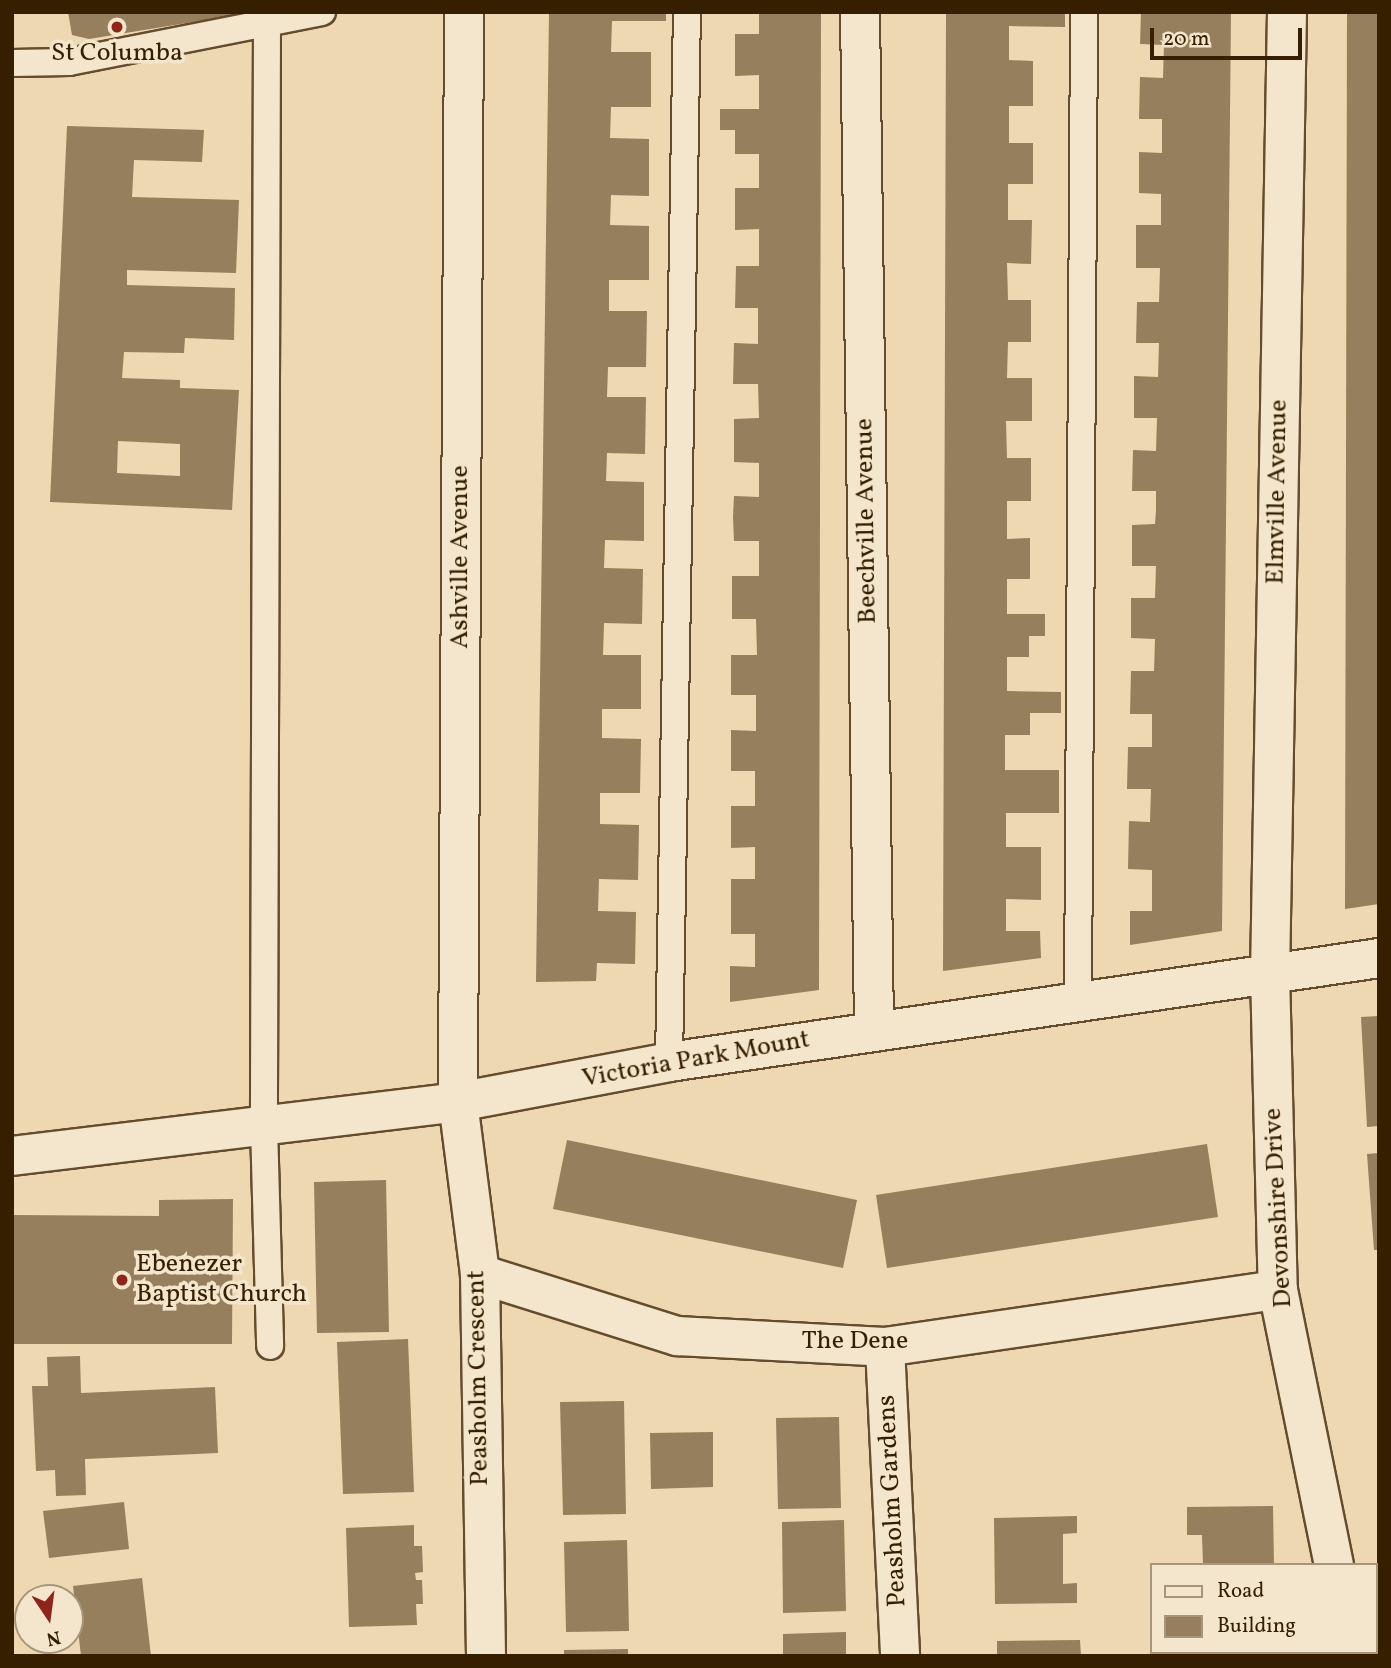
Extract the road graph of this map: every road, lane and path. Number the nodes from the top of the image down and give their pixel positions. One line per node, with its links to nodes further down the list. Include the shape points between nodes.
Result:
1 (322, 12): 7 (lane)
2 (464, 12): 14 (street, Ashville Avenue)
3 (687, 12): 13 (lane)
4 (860, 12): 12 (street, Beechville Avenue)
5 (1084, 12): 11 (lane)
6 (1287, 12): 10 (street, Elmville Avenue)
7 (267, 23): 8 (lane, via 69,62); 15 (lane)
8 (12, 63)
9 (1379, 958): 10 (street, Victoria Park Mount)
10 (1270, 972): 11 (street, Victoria Park Mount); 18 (street, Devonshire Drive)
11 (1078, 1000): 12 (street, Victoria Park Mount)
12 (874, 1031): 13 (street, Victoria Park Mount)
13 (669, 1062): 14 (street, Victoria Park Mount)
14 (458, 1102): 15 (street, Victoria Park Mount); 17 (street, Peasholm Crescent)
15 (264, 1126): 16 (street, Victoria Park Mount); 19 (lane)
16 (12, 1156)
17 (480, 1274): 20 (street, The Dene, via 677,1336); 22 (street, Peasholm Crescent)
18 (1278, 1290): 20 (street, The Dene); 21 (street, Devonshire Drive)
19 (270, 1346)
20 (885, 1347): 23 (street, Peasholm Gardens)
21 (1334, 1563)
22 (486, 1656)
23 (901, 1656)

